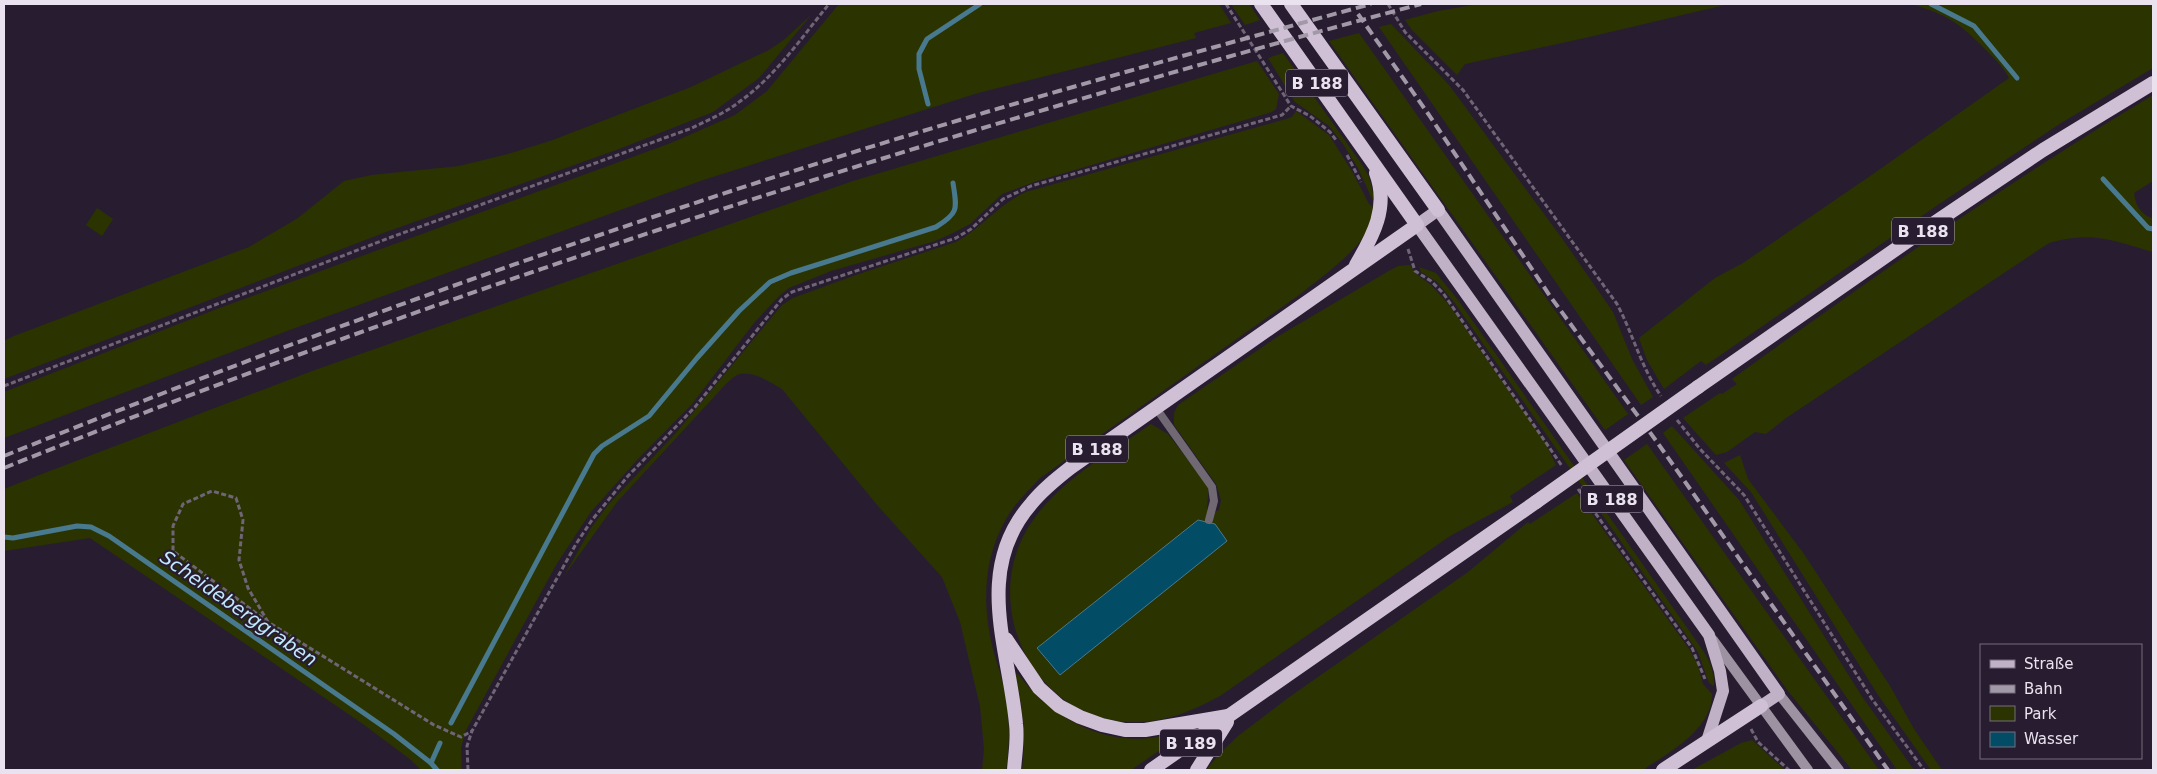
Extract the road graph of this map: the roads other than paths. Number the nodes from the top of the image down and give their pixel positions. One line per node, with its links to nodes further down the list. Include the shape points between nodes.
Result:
1 (1262, 4): 4 (highway, B 188)
2 (1291, 4): 5 (highway, B 188)
3 (2153, 83): 14 (highway, B 188, bridge, via 2043,150 1909,240)
4 (1372, 162): 6 (highway, B 188); 7 (highway, via 1382,205 1374,232)
5 (1438, 210): 6 (main road, B 188); 12 (main road, B 188)
6 (1417, 225): 7 (highway, B 188); 11 (main road, B 188)
7 (1355, 268): 8 (highway, B 188)
8 (1156, 408): 9 (lane, via 1212,487 1214,502); 10 (highway, B 188, via 1063,474 1030,505 1006,546 1000,567 997,592)
9 (1209, 520)
10 (1002, 634): 14 (highway, B 188, via 1039,688 1059,706 1102,726 1145,730); 16 (highway, via 1016,725)
11 (1709, 635): 13 (main road, B 188); 15 (main road, B 188, via 1723,691)
12 (1779, 694): 13 (main road); 21 (main road)
13 (1754, 711): 15 (highway); 20 (main road)
14 (1231, 716): 17 (highway, B 189); 18 (highway, B 188)
15 (1708, 741): 19 (highway)
16 (1014, 770)
17 (1151, 770)
18 (1197, 770)
19 (1663, 770)
20 (1808, 770)
21 (1839, 770)

